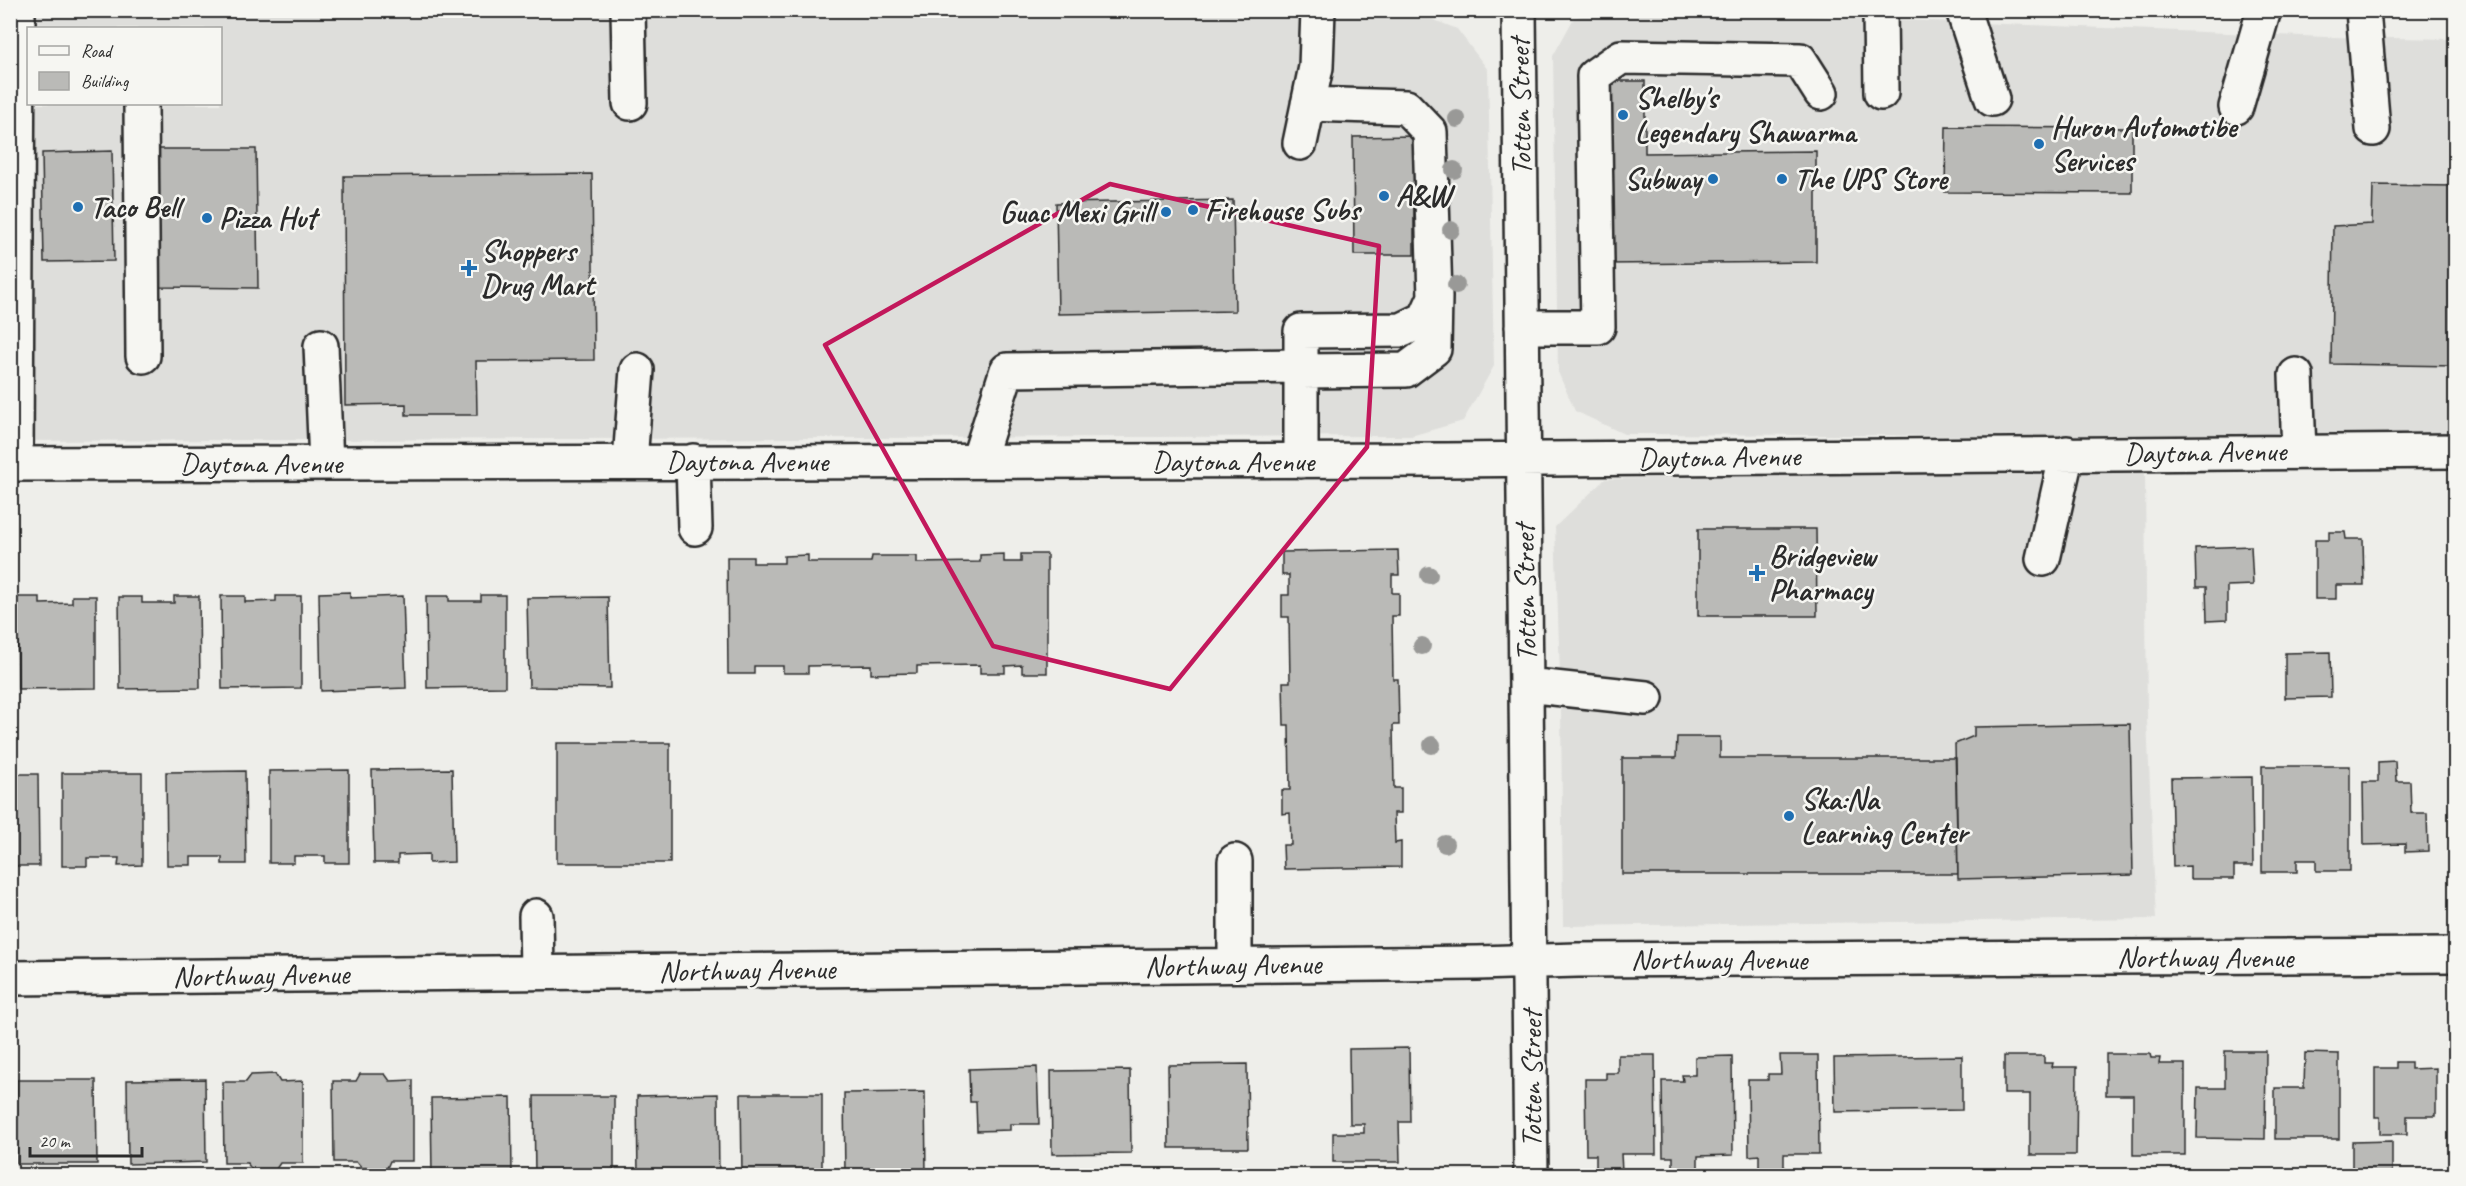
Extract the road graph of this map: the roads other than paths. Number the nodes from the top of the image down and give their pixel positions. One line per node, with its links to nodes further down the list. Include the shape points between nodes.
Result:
1 (18, 10): 34 (street)
2 (628, 10): 12 (street)
3 (1318, 10): 13 (street, via 1317,67)
4 (1519, 10): 19 (street, Totten Street)
5 (1881, 10): 10 (street)
6 (1963, 10): 11 (street)
7 (2264, 10): 15 (street)
8 (2363, 10): 16 (street)
9 (1821, 93): 19 (street, via 1800,60 1621,57 1594,76 1598,327)
10 (1881, 93)
11 (1992, 99)
12 (630, 103)
13 (1308, 104): 17 (street); 18 (street, via 1406,107 1430,132)
14 (141, 105): 21 (street)
15 (2236, 107)
16 (2373, 129)
17 (1300, 143)
18 (1436, 297): 22 (street, via 1425,319 1402,330 1301,332); 22 (street, via 1434,349 1406,370)
19 (1522, 327): 29 (street, Totten Street)
20 (321, 346): 33 (street)
21 (143, 356)
22 (1301, 369): 28 (street); 32 (street, via 1007,370)
23 (637, 370): 30 (street)
24 (2296, 375): 25 (street)
25 (2299, 451): 26 (street, Daytona Avenue); 27 (street, Daytona Avenue)
26 (2456, 451)
27 (2067, 453): 29 (street, Daytona Avenue); 36 (street)
28 (1302, 460): 29 (street, Daytona Avenue); 32 (street, Daytona Avenue)
29 (1524, 460): 37 (street, Totten Street)
30 (630, 461): 31 (street, Daytona Avenue); 33 (street, Daytona Avenue)
31 (693, 461): 32 (street, Daytona Avenue); 35 (street)
32 (978, 461)
33 (326, 463): 34 (street, Daytona Avenue)
34 (13, 464)
35 (695, 528)
36 (2043, 559)
37 (1526, 685): 38 (street); 42 (street, Totten Street)
38 (1646, 698)
39 (1234, 861): 43 (street)
40 (536, 916): 44 (street)
41 (2456, 955): 42 (street, Northway Avenue)
42 (1530, 962): 43 (street, Northway Avenue); 46 (street, Totten Street)
43 (1235, 965): 44 (street, Northway Avenue)
44 (537, 972): 45 (street, Northway Avenue)
45 (10, 978)
46 (1531, 1176)

